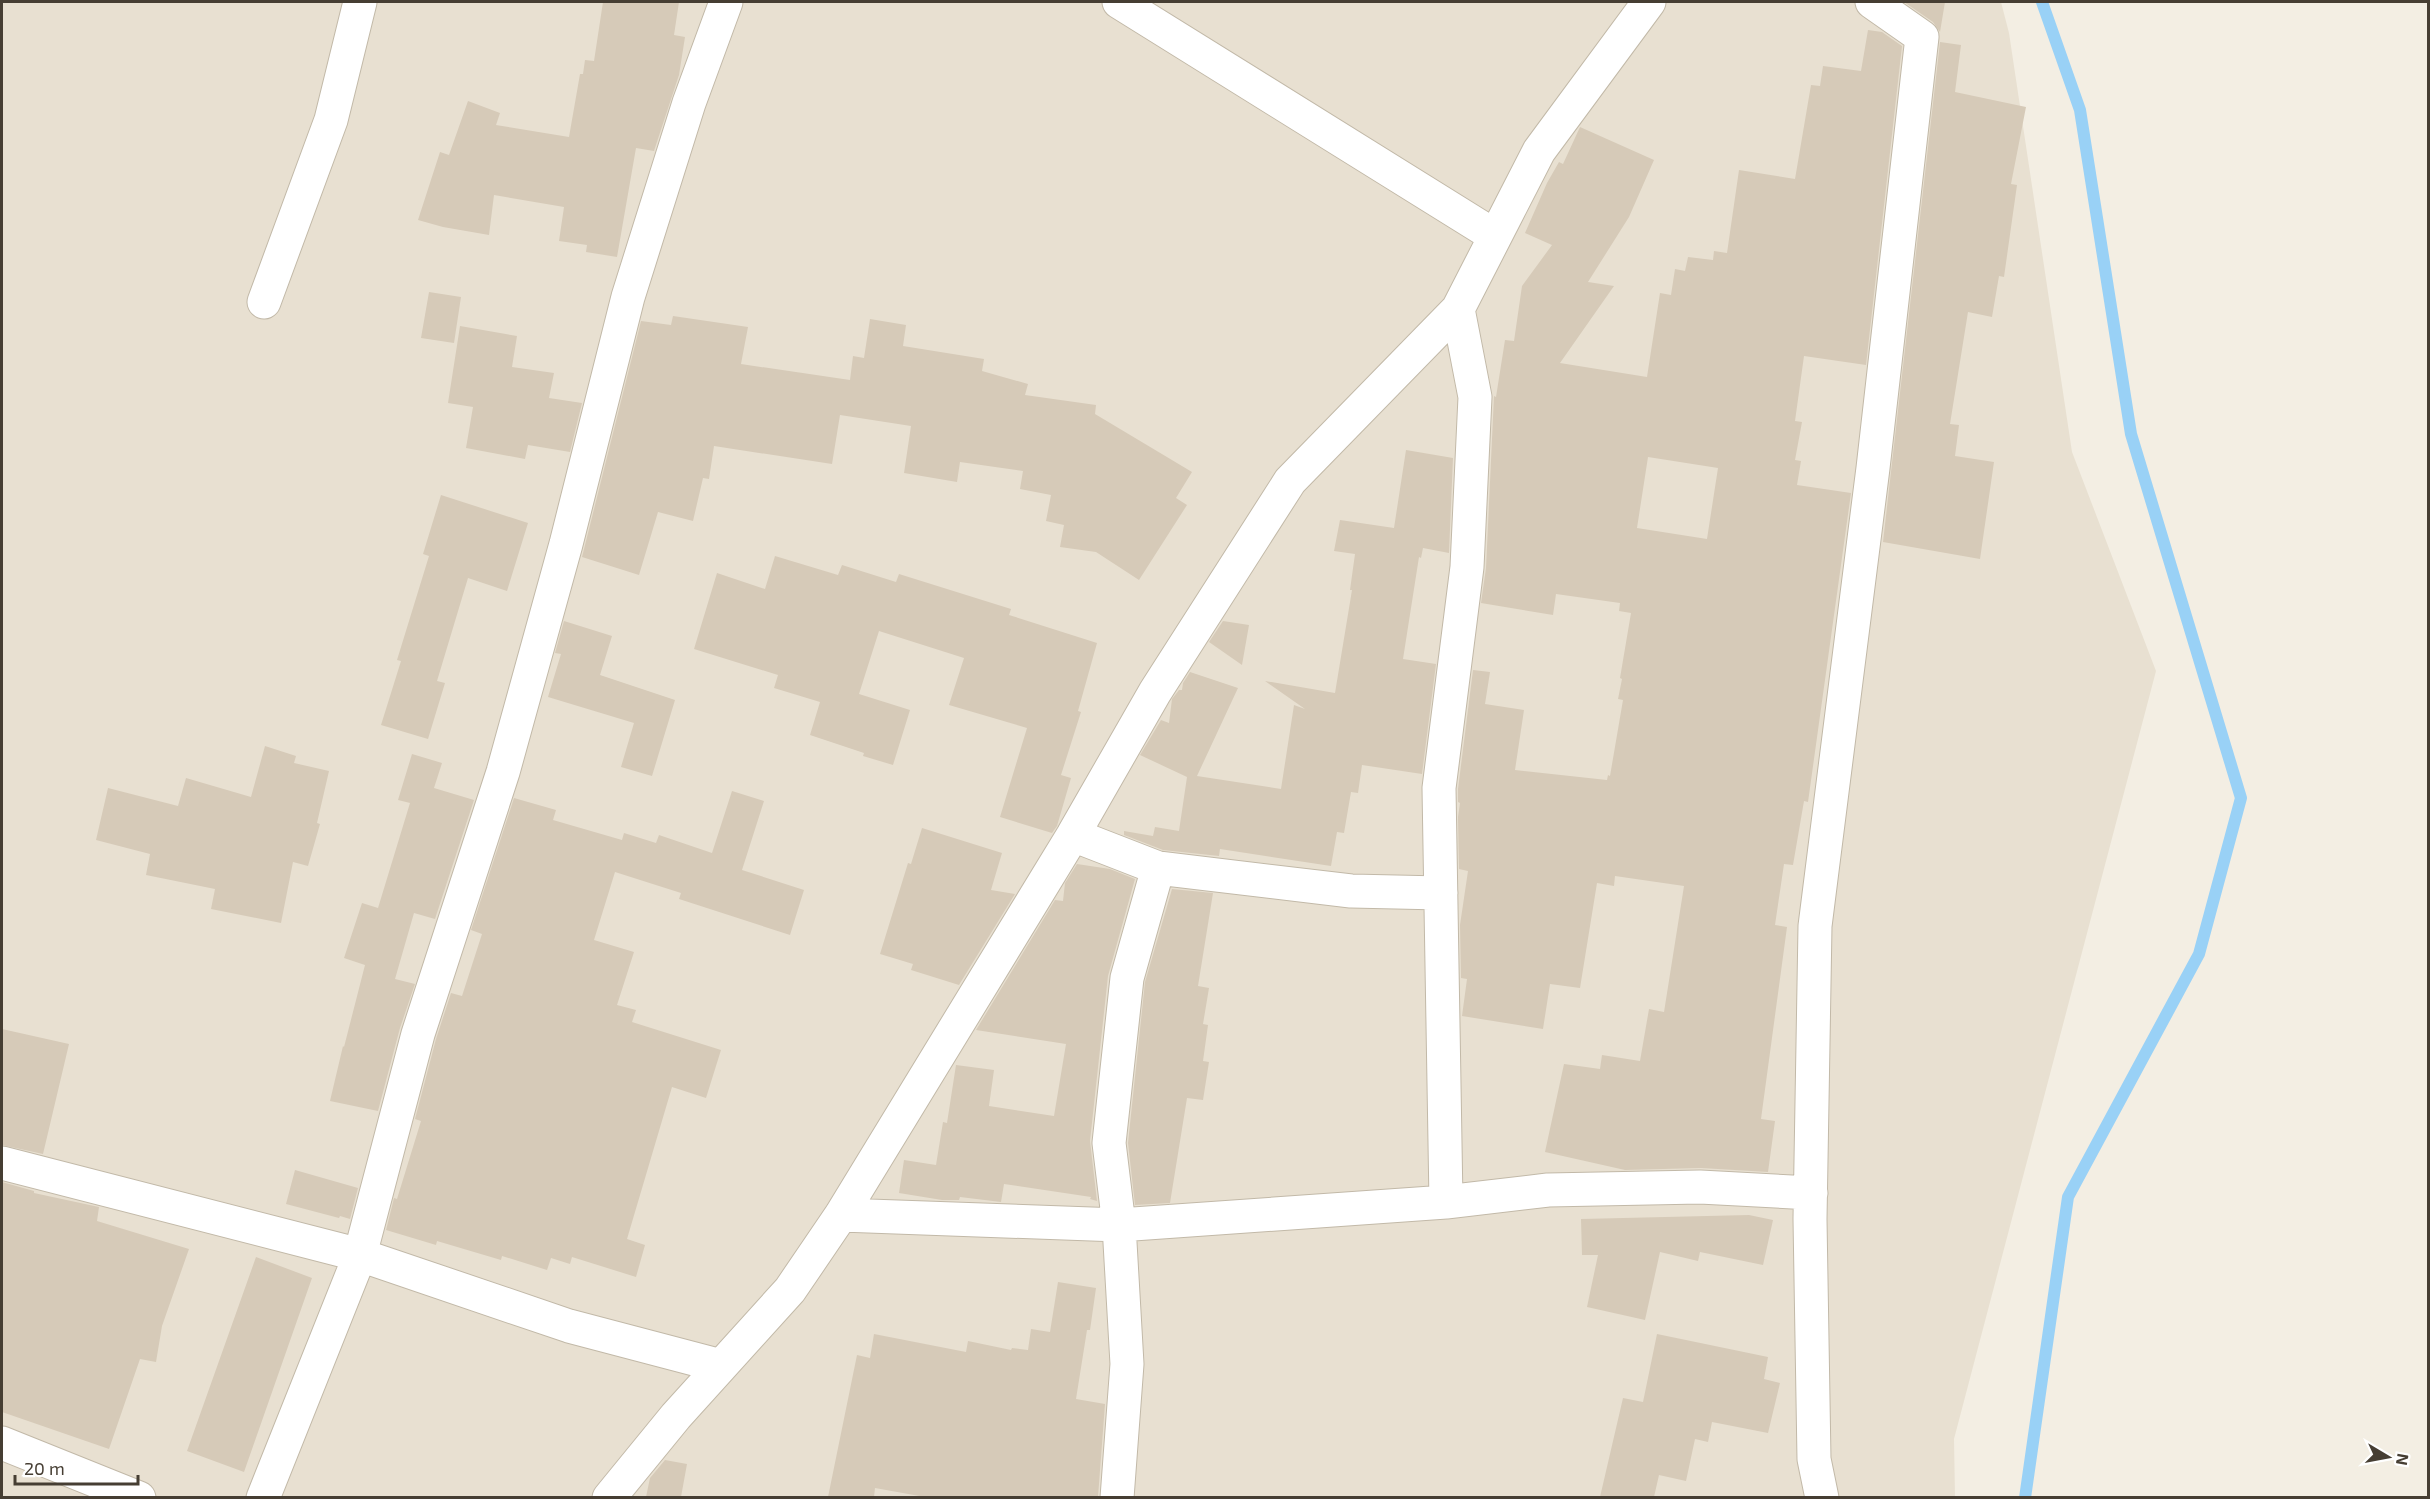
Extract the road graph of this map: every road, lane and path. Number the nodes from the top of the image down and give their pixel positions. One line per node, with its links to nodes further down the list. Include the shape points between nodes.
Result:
1 (360, 2): 7 (street, via 331,120)
2 (726, 2): 17 (street, via 628,297 503,772 418,1034)
3 (1119, 2): 6 (street)
4 (1649, 2): 6 (street, via 1539,151)
5 (1872, 2): 13 (street, via 1922,37 1815,926)
6 (1495, 236): 8 (street)
7 (264, 302)
8 (1458, 309): 9 (street, via 1290,481 1155,692); 11 (street, via 1475,397 1467,567 1439,788)
9 (1073, 835): 10 (street); 15 (street)
10 (1158, 868): 11 (street, via 1351,891); 16 (street, via 1125,990 1109,1143)
11 (1441, 893): 14 (street)
12 (2, 1163): 17 (street)
13 (1811, 1193): 14 (street, via 1700,1187 1560,1190); 24 (street, via 1814,1459)
14 (1446, 1202): 16 (street)
15 (841, 1215): 16 (street); 18 (street, via 790,1290)
16 (1119, 1225): 23 (street, via 1126,1364)
17 (360, 1255): 18 (street, via 569,1326); 21 (street)
18 (721, 1366): 22 (street)
19 (2, 1443): 20 (street)
20 (139, 1497)
21 (263, 1497)
22 (609, 1497)
23 (1117, 1497)
24 (1822, 1497)

